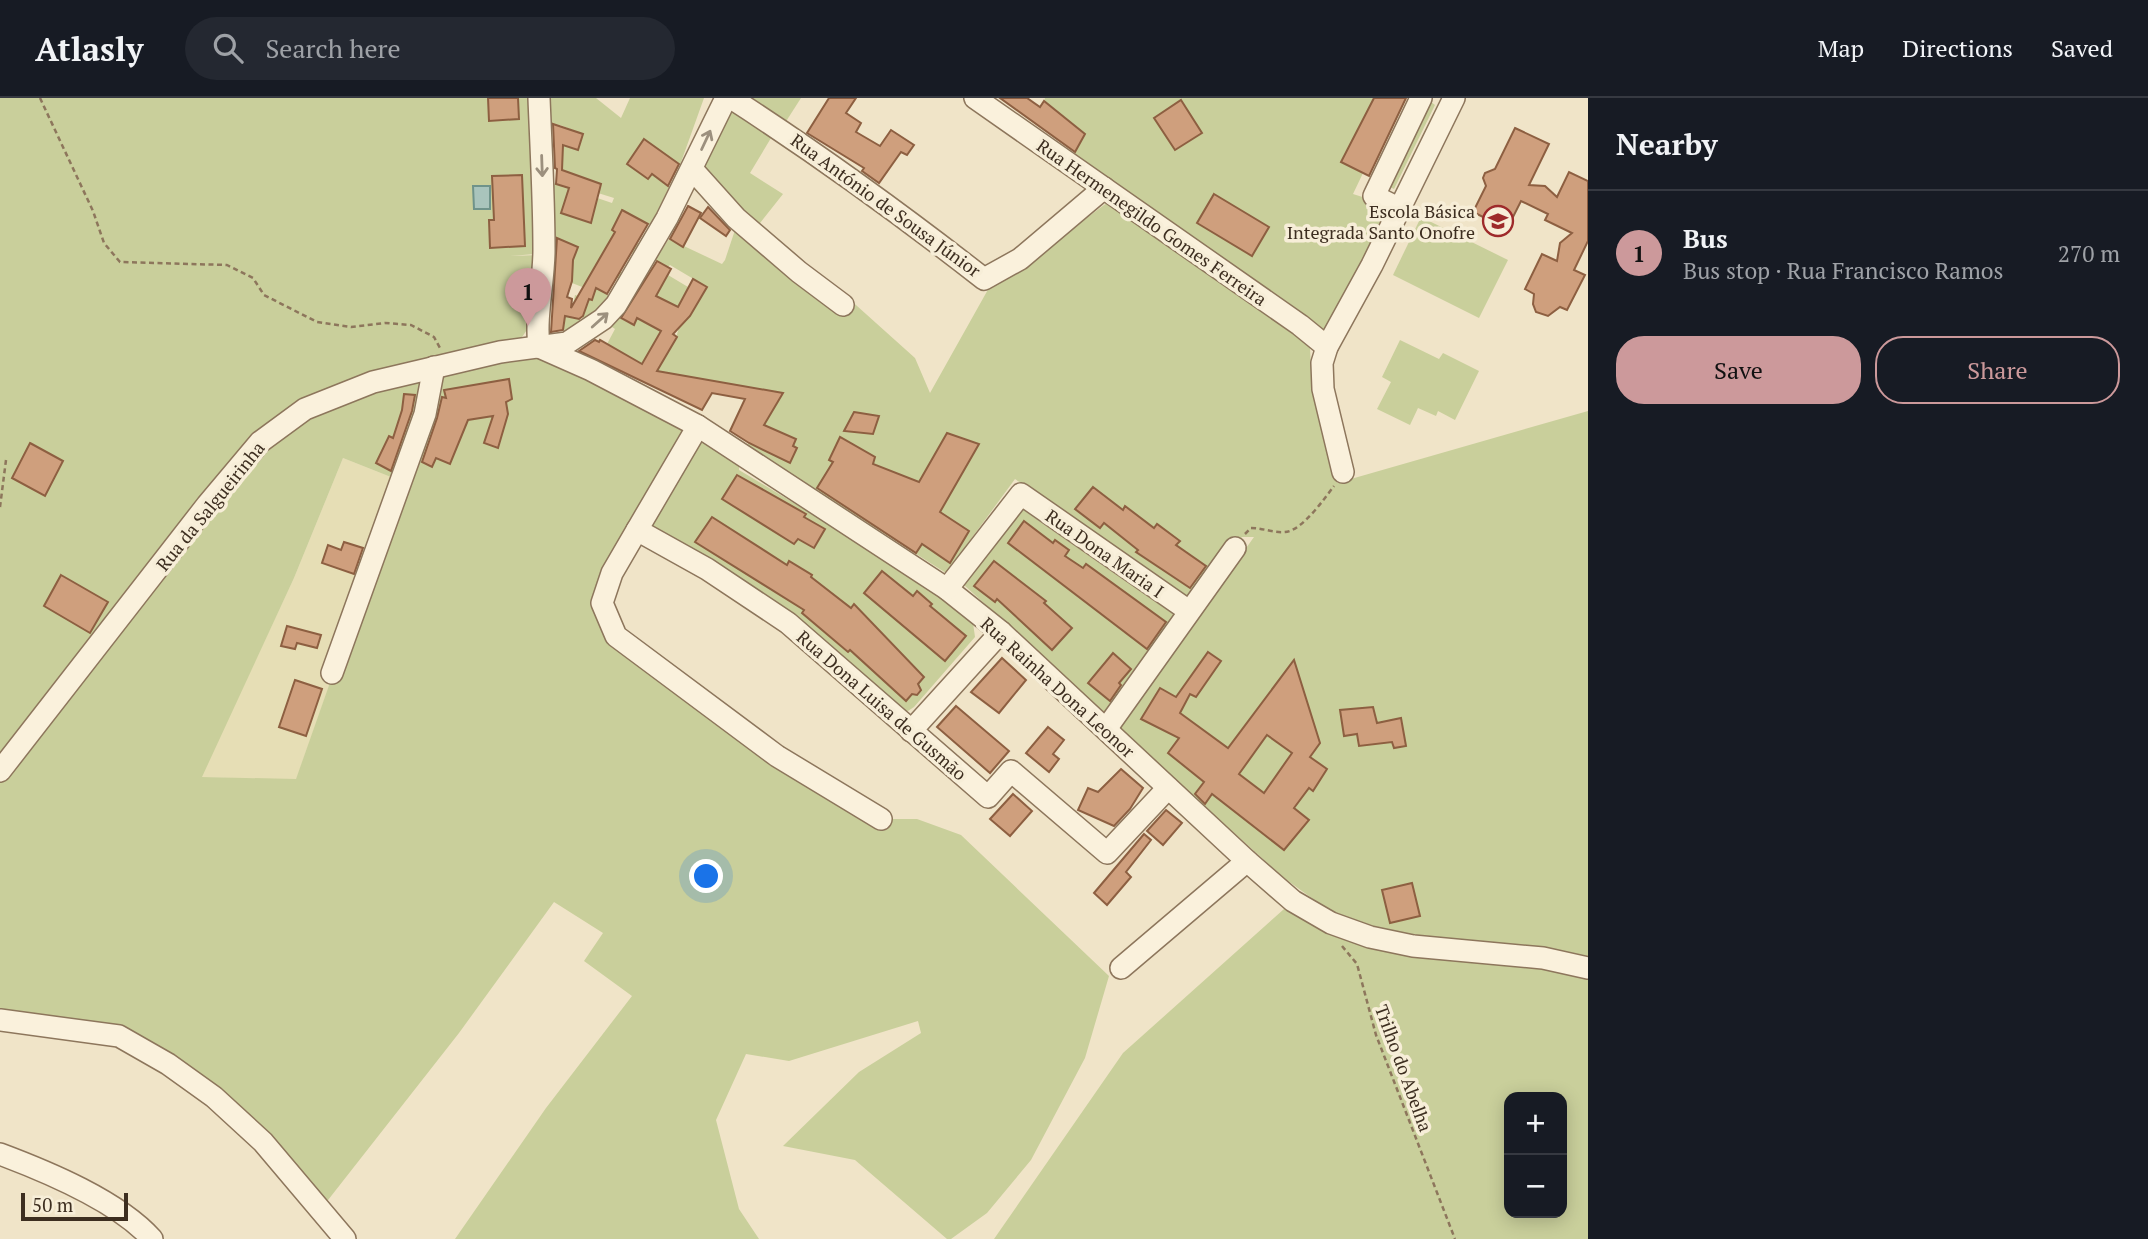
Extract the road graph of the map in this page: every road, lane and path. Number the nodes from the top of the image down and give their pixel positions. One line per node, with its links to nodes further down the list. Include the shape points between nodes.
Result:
1 (40, 98): 13 (path, via 104,243 120,262 227,265 253,278 264,295 317,322 351,327 411,325 434,337)
2 (540, 98): 11 (street, one-way to 11, via 544,250)
3 (728, 98): 7 (street, Rua da Salgueirinha, one-way to 3); 8 (street, Rua António de Sousa Júnior, via 886,204 984,279 1020,259)
4 (975, 98): 8 (street, Rua Hermenegildo Gomes Ferreira)
5 (1422, 98): 9 (street, via 1374,196)
6 (1448, 100): 9 (street)
7 (692, 169): 10 (street, via 736,218); 11 (street, Rua da Salgueirinha, one-way to 7, via 567,343 589,330 616,304)
8 (1104, 188): 12 (street, Rua Hermenegildo Gomes Ferreira)
9 (1400, 209): 12 (street)
10 (843, 304)
11 (539, 347): 13 (street, Rua da Salgueirinha); 14 (street, Rua Rainha Dona Leonor)
12 (1327, 347): 16 (street, via 1323,388)
13 (441, 365): 23 (street); 26 (street, Rua da Salgueirinha, via 373,382 305,409 260,442)
14 (698, 426): 18 (street); 20 (street, Rua Rainha Dona Leonor)
15 (6, 460): 17 (path)
16 (1343, 472): 19 (path, via 1301,525 1290,532 1274,533 1251,528)
17 (0, 507)
18 (637, 530): 25 (street, Rua Dona Luisa de Gusmão, via 707,569 788,623); 28 (street, via 601,603 616,636 777,756)
19 (1234, 548): 21 (street)
20 (947, 589): 21 (street, Rua Dona Maria I, via 1021,494); 22 (street, Rua Rainha Dona Leonor)
21 (1189, 611): 24 (street)
22 (1001, 632): 24 (street, Rua Rainha Dona Leonor); 25 (street)
23 (332, 673)
24 (1106, 729): 27 (street, Rua Rainha Dona Leonor)
25 (911, 731): 27 (street, Rua Dona Luisa de Gusmão, via 988,797 1011,771 1107,853)
26 (0, 771)
27 (1168, 788): 29 (street, Rua Rainha Dona Leonor)
28 (881, 819)
29 (1247, 862): 31 (street); 32 (street, Rua Rainha Dona Leonor, via 1293,901 1331,923 1370,937 1413,946 1534,956)
30 (1340, 944): 37 (path, Trilho do Abelha, via 1357,964 1377,1035)
31 (1121, 968)
32 (1588, 968)
33 (0, 1020): 36 (street, via 119,1036 168,1064 214,1097 263,1142)
34 (0, 1154): 35 (street, via 116,1209)
35 (152, 1239)
36 (345, 1239)
37 (1455, 1239)

